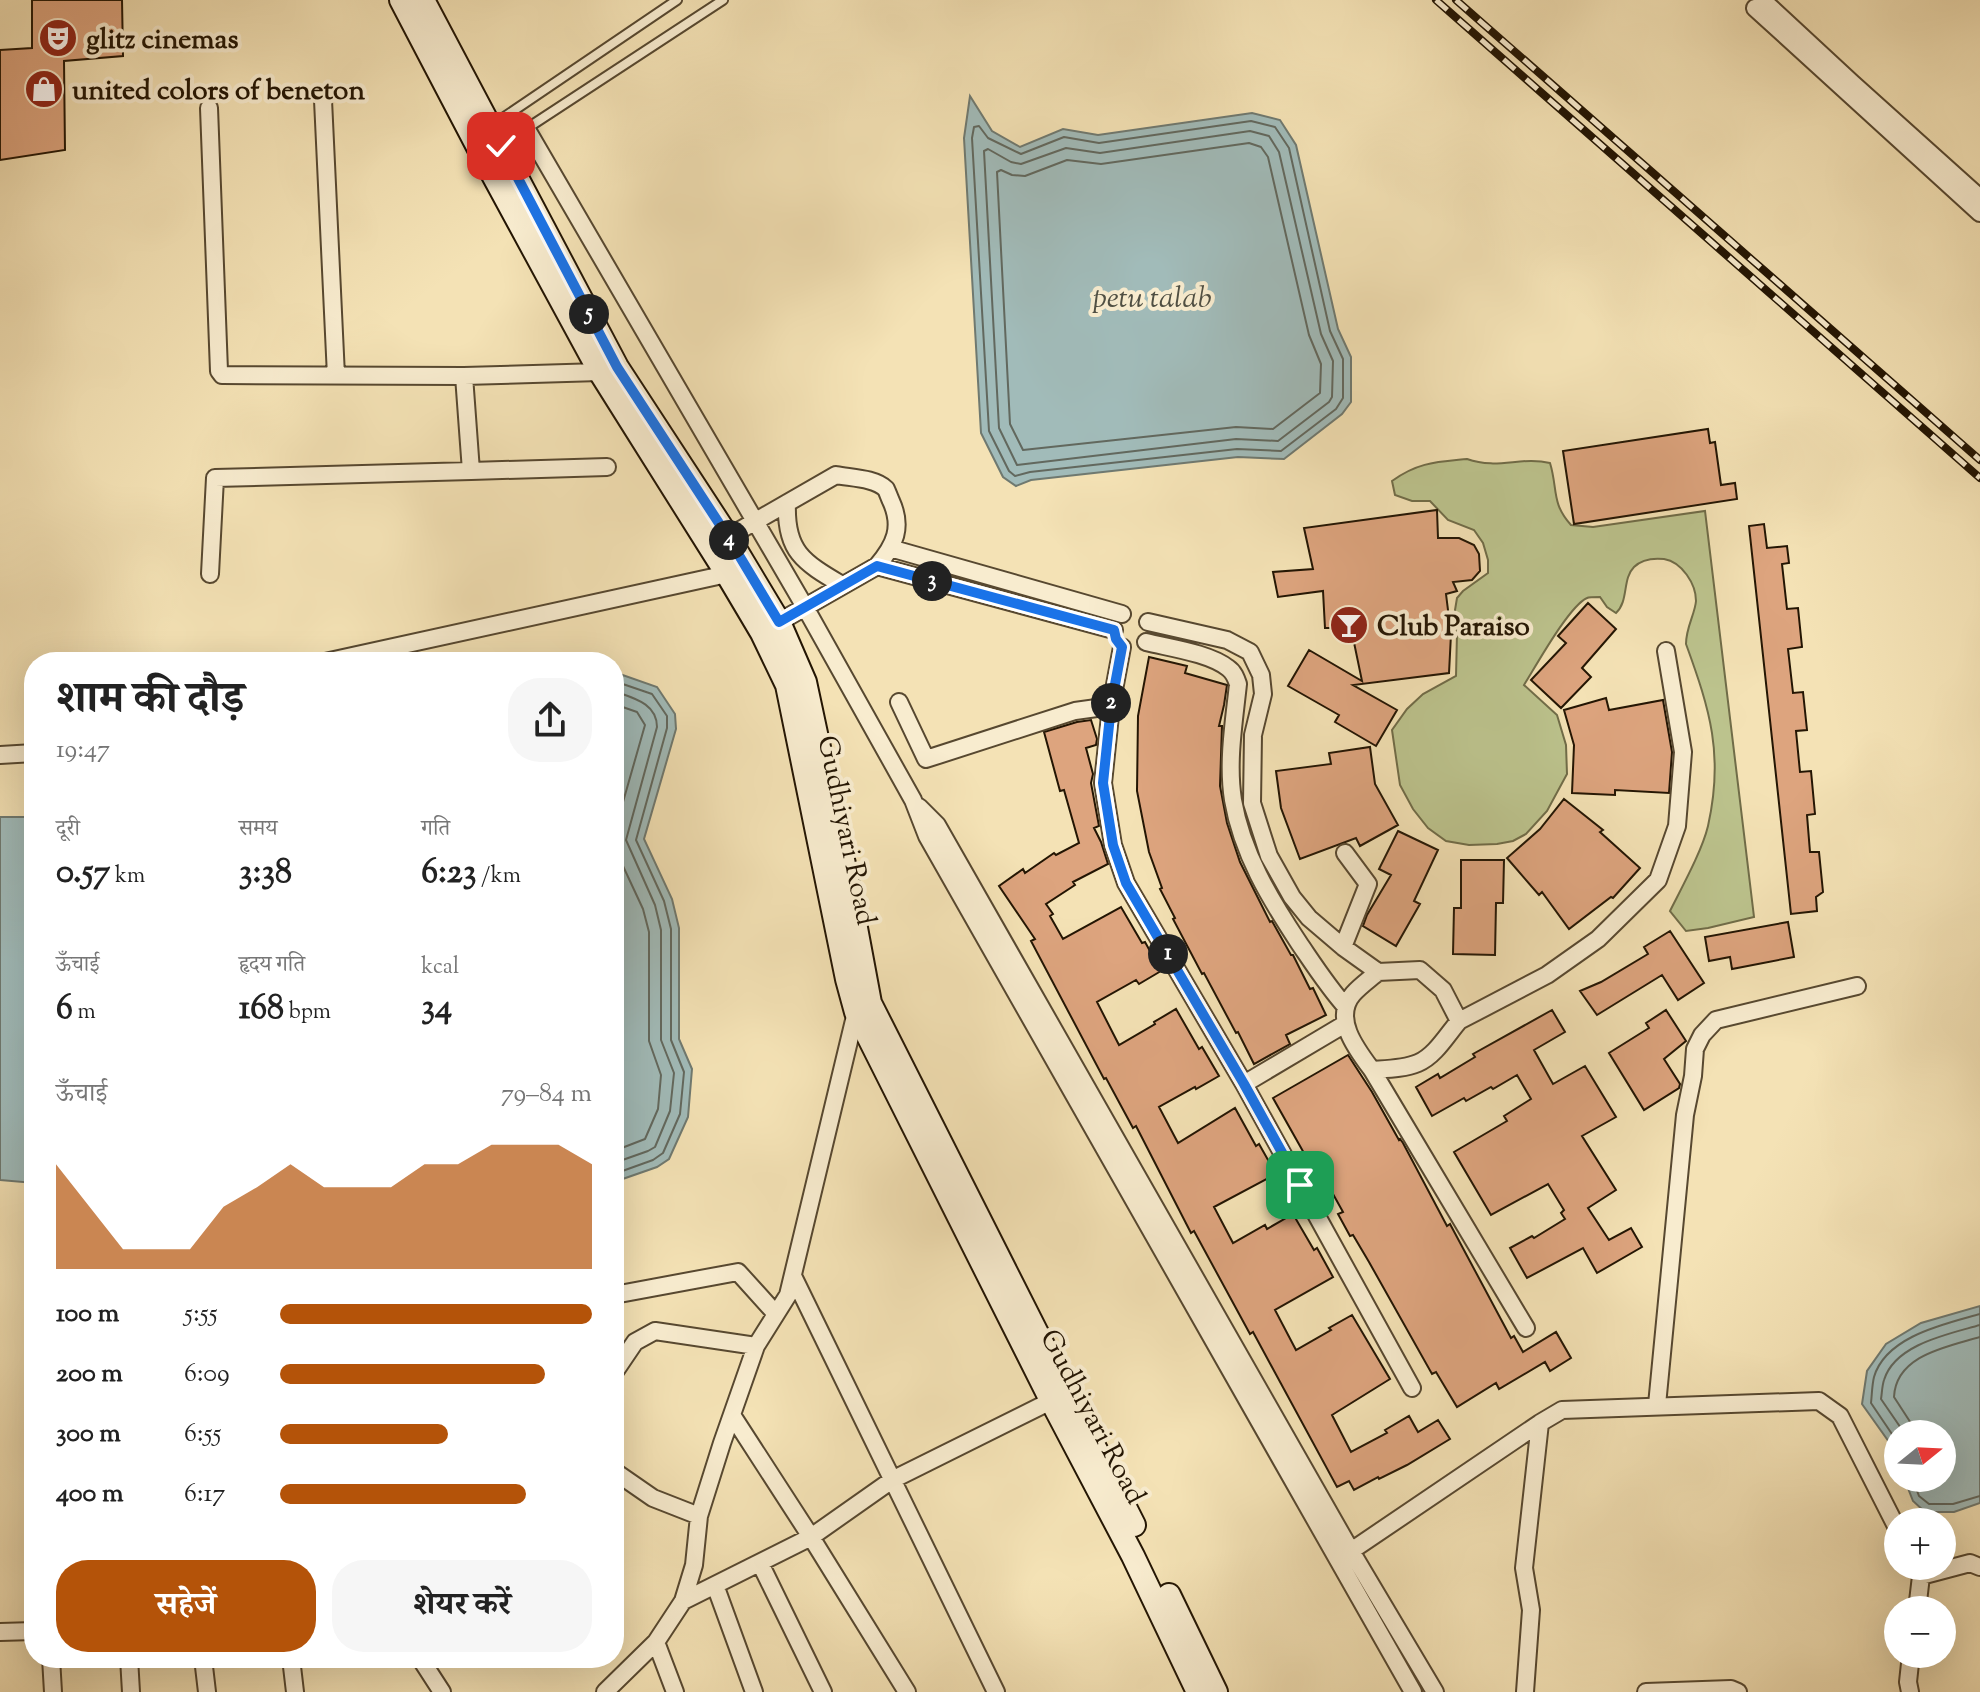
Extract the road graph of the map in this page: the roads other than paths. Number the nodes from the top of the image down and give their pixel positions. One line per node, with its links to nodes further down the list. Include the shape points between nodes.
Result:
1 (401, 0): 11 (street, Gudhiyari Road)
2 (423, 0): 8 (street, Gudhiyari Road)
3 (677, 0): 8 (lane)
4 (723, 0): 7 (lane)
5 (323, 100): 12 (street)
6 (209, 108): 12 (street, via 219,371 228,376)
7 (526, 128): 8 (lane); 17 (street)
8 (496, 136): 18 (street, Gudhiyari Road, via 617,367)
9 (1980, 198): 10 (street, via 1769,6 1755,8)
10 (1980, 213)
11 (600, 372): 13 (street); 22 (street, Gudhiyari Road)
12 (336, 376): 13 (street)
13 (464, 376): 15 (street)
14 (607, 467): 15 (street)
15 (471, 471): 21 (street, via 215,478)
16 (787, 503): 17 (street); 19 (street, via 836,475 873,482 887,490 896,512 898,529); 23 (street, via 793,545 808,563)
17 (755, 521): 18 (street); 24 (street)
18 (728, 537): 26 (street, Gudhiyari Road)
19 (890, 548): 20 (street); 25 (street)
20 (877, 566): 23 (street); 28 (street)
21 (210, 574)
22 (727, 574): 32 (street); 44 (street, Gudhiyari Road, via 787,685 847,979)
23 (842, 585): 24 (street)
24 (805, 607): 26 (street); 37 (street)
25 (1122, 614): 27 (street); 28 (street)
26 (779, 622): 44 (street, Gudhiyari Road, via 805,682 845,869)
27 (1148, 622): 29 (street); 39 (street, via 1227,640 1250,652 1263,694 1253,735 1252,803)
28 (1114, 630): 30 (street)
29 (1146, 642): 30 (street, via 1138,648); 40 (street, via 1210,658 1236,676 1233,800)
30 (1122, 647): 34 (street)
31 (1666, 651): 46 (street, via 1683,752 1677,826 1658,880 1598,939 1547,975)
32 (371, 652)
33 (899, 702): 34 (street, via 926,759 1075,711)
34 (1111, 706): 48 (street, via 1103,783 1113,845 1126,883)
35 (24, 754): 36 (street)
36 (0, 755)
37 (913, 800): 65 (street, via 937,825); 93 (street, via 927,836)
38 (1345, 853): 41 (street, via 1368,884)
39 (1269, 856): 40 (street); 41 (street, via 1309,918)
40 (1252, 863): 45 (street)
41 (1343, 947): 42 (street)
42 (1378, 972): 45 (street, via 1351,995); 46 (street, via 1420,970 1443,990)
43 (1857, 986): 57 (street, via 1716,1020 1695,1049)
44 (863, 1008): 49 (street); 56 (street, Gudhiyari Road)
45 (1346, 1015): 47 (street, via 1355,1047); 48 (street)
46 (1459, 1021): 47 (street, via 1420,1063)
47 (1372, 1070): 52 (street)
48 (1244, 1084): 55 (street)
49 (793, 1276): 51 (street); 61 (street)
50 (624, 1293): 51 (street, via 738,1272)
51 (776, 1314): 53 (street)
52 (1526, 1328)
53 (756, 1346): 54 (street, via 655,1331 635,1342); 58 (street)
54 (624, 1358)
55 (1412, 1388)
56 (1059, 1398): 61 (street); 91 (street, Gudhiyari Road); 92 (street, Gudhiyari Road)
57 (1657, 1405): 59 (street, via 1562,1410); 62 (street, via 1819,1401 1840,1416)
58 (732, 1415): 63 (street); 64 (street)
59 (1540, 1423): 65 (street); 95 (street, via 1524,1568 1531,1610)
60 (624, 1478): 63 (street, via 653,1498)
61 (892, 1480): 64 (street); 90 (street)
62 (1887, 1508)
63 (699, 1516): 70 (street, via 694,1565)
64 (811, 1537): 66 (street); 89 (street)
65 (1351, 1551): 94 (street)
66 (760, 1563): 69 (street); 88 (street)
67 (1956, 1565): 68 (street)
68 (1980, 1567)
69 (715, 1585): 70 (street); 87 (street)
70 (683, 1601): 73 (street)
71 (24, 1631): 72 (street)
72 (0, 1632)
73 (656, 1642): 85 (street); 86 (street)
74 (52, 1668): 80 (street)
75 (130, 1668): 81 (street)
76 (204, 1668): 82 (street)
77 (292, 1668): 83 (street)
78 (426, 1668): 84 (street)
79 (1910, 1668): 98 (street)
80 (53, 1692)
81 (131, 1692)
82 (207, 1692)
83 (295, 1692)
84 (442, 1692)
85 (605, 1692)
86 (675, 1692)
87 (754, 1692)
88 (823, 1692)
89 (907, 1692)
90 (996, 1692)
91 (1198, 1692)
92 (1216, 1692)
93 (1413, 1692)
94 (1435, 1692)
95 (1525, 1692)
96 (1646, 1692): 97 (street)
97 (1738, 1692)
98 (1910, 1692)

